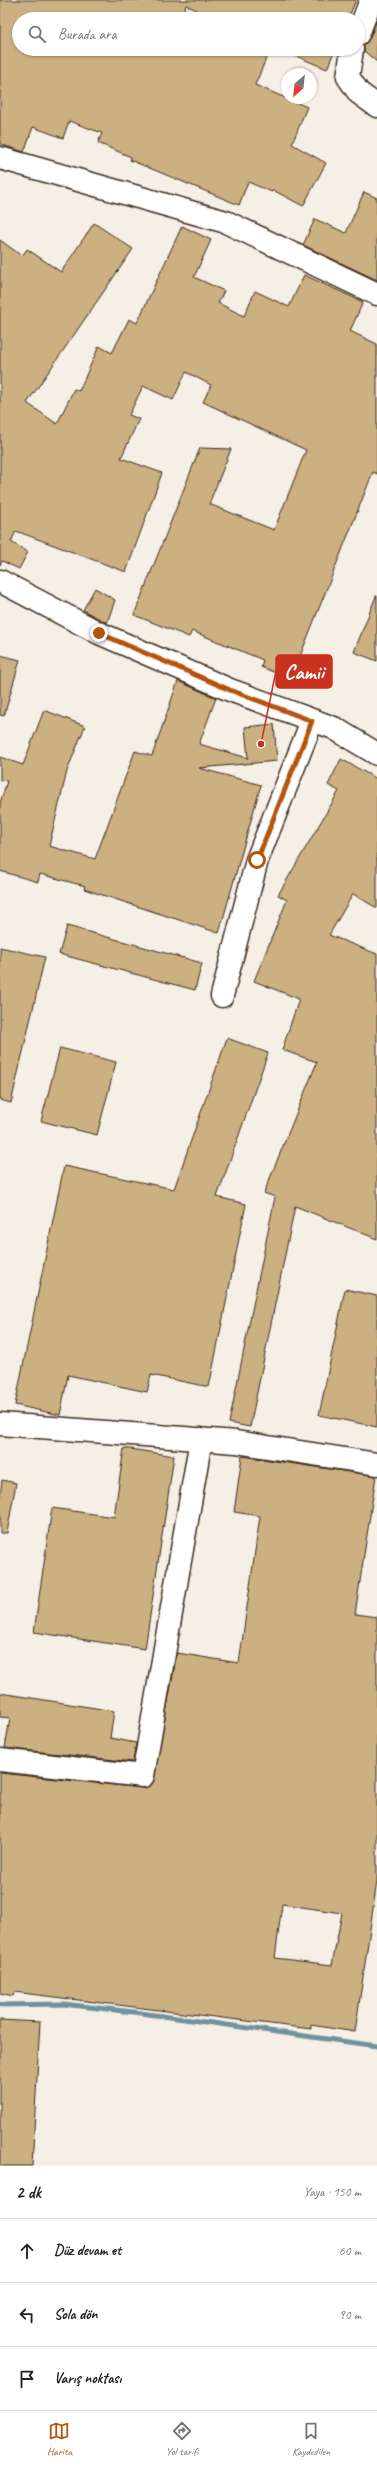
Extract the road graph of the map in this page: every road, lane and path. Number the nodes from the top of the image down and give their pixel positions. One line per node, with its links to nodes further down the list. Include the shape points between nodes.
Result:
1 (371, 0): 2 (street)
2 (365, 16)
3 (351, 56): 4 (street, via 348,77 359,94)
4 (377, 106)
5 (0, 158): 6 (street, via 226,222)
6 (377, 294)
7 (0, 581): 8 (street, via 99,633 230,690)
8 (312, 721): 9 (street, via 334,728); 10 (street, via 257,860)
9 (377, 754)
10 (222, 996)
11 (0, 1424): 12 (street)
12 (201, 1439): 13 (street); 14 (street, via 143,1776)
13 (377, 1464)
14 (0, 1760)

